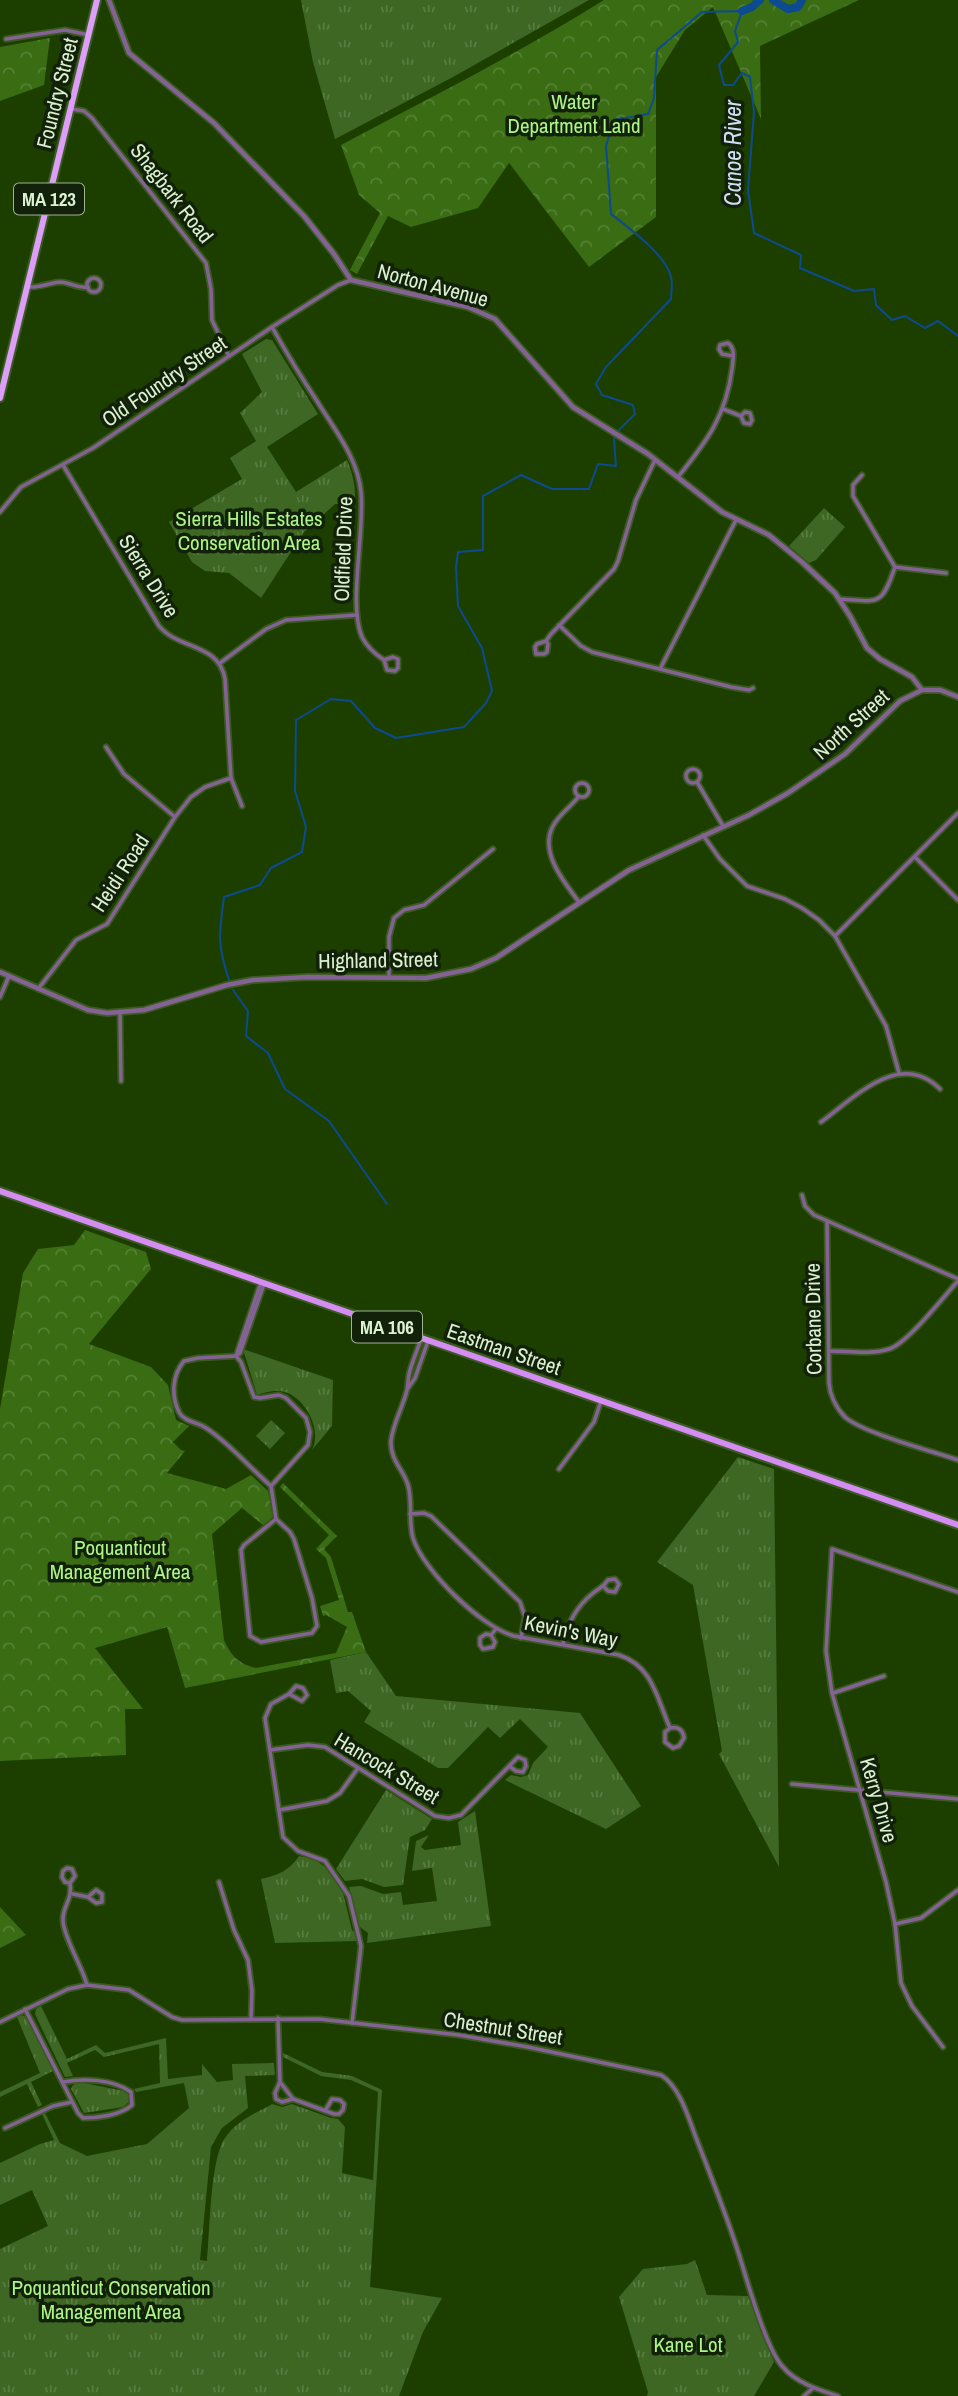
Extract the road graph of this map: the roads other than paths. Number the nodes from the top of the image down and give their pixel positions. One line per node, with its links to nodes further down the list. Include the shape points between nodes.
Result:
1 (97, 0): 3 (highway, Foundry Street / MA 123)
2 (109, 0): 6 (street, Norton Avenue, via 129,53 214,124 304,216)
3 (89, 35): 4 (street, via 65,30); 5 (highway, Foundry Street / MA 123)
4 (6, 38)
5 (71, 109): 7 (highway, Foundry Street / MA 123); 10 (street, Shagbark Road, via 88,113 206,263 211,316)
6 (351, 281): 9 (street, Old Foundry Street); 15 (street, Norton Avenue, via 488,314 573,407)
7 (27, 287): 8 (street, via 64,282); 12 (highway, Foundry Street / MA 123)
8 (88, 287)
9 (272, 327): 10 (street, Old Foundry Street); 24 (street, Oldfield Drive, via 347,449 359,477)
10 (229, 356): 16 (street, Old Foundry Street)
11 (733, 356): 11 (street, via 731,344 720,345 722,354); 13 (street)
12 (0, 398)
13 (723, 409): 14 (street); 18 (street)
14 (741, 416)
15 (655, 460): 18 (street, Norton Avenue); 25 (street, via 636,500 614,569)
16 (63, 465): 19 (street, Old Foundry Street, via 21,487); 28 (street, Sierra Drive, via 159,626)
17 (862, 475): 21 (street, via 853,485 853,496)
18 (678, 477): 20 (street, Norton Avenue)
19 (0, 512)
20 (736, 520): 23 (street, Norton Avenue, via 782,545); 29 (street)
21 (895, 567): 22 (street); 23 (street, via 879,598)
22 (946, 573)
23 (839, 599): 31 (street, Norton Avenue, via 867,648 912,677)
24 (357, 615): 27 (street, Oldfield Drive, via 366,644); 28 (street, via 286,620)
25 (559, 625): 26 (street); 29 (street, via 592,652)
26 (545, 640): 26 (street, via 547,652 536,654 537,643)
27 (384, 660): 27 (street, Oldfield Drive, via 398,659 398,668 387,670)
28 (220, 663): 34 (street)
29 (660, 669): 30 (street, via 744,690)
30 (753, 688)
31 (922, 690): 32 (street); 38 (street, North Street, via 900,701 827,768)
32 (958, 697)
33 (106, 747): 40 (street, via 124,774)
34 (231, 778): 37 (street); 40 (street, Heidi Road, via 199,790)
35 (697, 782): 35 (street, via 686,779 693,768 701,776); 41 (street)
36 (579, 796): 36 (street, via 576,786 586,783 589,793); 46 (street, via 554,824 549,847 563,881)
37 (242, 806)
38 (766, 806): 41 (street, Highland Street)
39 (958, 813): 44 (street)
40 (175, 817): 51 (street, Heidi Road, via 107,925 75,940)
41 (723, 826): 42 (street, Highland Street)
42 (702, 835): 46 (street, Highland Street, via 629,870); 47 (street, via 747,886 809,912)
43 (493, 849): 50 (street, via 433,898 394,918)
44 (915, 856): 45 (street); 47 (street)
45 (958, 900)
46 (579, 902): 50 (street, Highland Street, via 478,967 438,977)
47 (835, 936): 54 (street, via 886,1026)
48 (0, 972): 49 (street, Highland Street)
49 (9, 976): 51 (street, Highland Street); 52 (street)
50 (389, 977): 53 (street, Highland Street, via 253,980 144,1010)
51 (38, 989): 53 (street, Highland Street, via 88,1010)
52 (0, 998)
53 (120, 1012): 55 (street)
54 (899, 1073): 56 (street, via 920,1076); 57 (street, via 875,1082)
55 (121, 1081)
56 (940, 1089)
57 (821, 1122)
58 (0, 1191): 62 (main road, Eastman Street / MA 106)
59 (802, 1195): 60 (street, via 807,1209)
60 (827, 1221): 61 (street); 64 (street, Corbane Drive)
61 (958, 1280): 64 (street, via 893,1348)
62 (263, 1282): 63 (main road, Eastman Street / MA 106); 65 (street)
63 (424, 1340): 66 (main road, Eastman Street / MA 106); 70 (street, Kevin's Way, via 391,1447 409,1487)
64 (828, 1351): 67 (street, Corbane Drive, via 830,1389 844,1415 859,1426)
65 (236, 1356): 69 (street, via 254,1397 286,1398 306,1418 310,1432 308,1445); 69 (street, via 184,1361 173,1384 178,1411 206,1428)
66 (601, 1401): 68 (street, via 594,1422); 72 (main road, Eastman Street / MA 106)
67 (958, 1460)
68 (559, 1469)
69 (271, 1486): 71 (street)
70 (410, 1514): 75 (street, Kevin's Way, via 415,1542 429,1569); 77 (street, via 431,1516 520,1602 525,1616)
71 (276, 1519): 71 (street, via 241,1550 250,1636 261,1643 312,1633 317,1626 294,1539)
72 (958, 1525)
73 (605, 1588): 78 (street, via 595,1592 575,1614)
74 (958, 1592): 80 (street, Kerry Drive, via 832,1549 826,1651)
75 (496, 1629): 76 (street); 77 (street, Kevin's Way)
76 (491, 1635): 76 (street, via 480,1638 483,1649 493,1647)
77 (521, 1637): 78 (street, Kevin's Way)
78 (563, 1645): 82 (street, Kevin's Way, via 619,1655 639,1665 650,1678)
79 (884, 1676): 80 (street)
80 (832, 1693): 87 (street, Kerry Drive)
81 (289, 1694): 81 (street, via 302,1701 307,1695 296,1686); 83 (street, via 271,1704 265,1717)
82 (670, 1728): 82 (street, Kevin's Way, via 665,1742 673,1748 684,1738 677,1727)
83 (270, 1751): 85 (street, Hancock Street, via 325,1746); 89 (street)
84 (509, 1766): 84 (street, Hancock Street, via 518,1757 525,1760 523,1772); 85 (street, Hancock Street, via 461,1815 449,1818 435,1816)
85 (358, 1768): 89 (street, via 340,1793 327,1801)
86 (792, 1784): 87 (street)
87 (861, 1791): 88 (street); 95 (street, Kerry Drive)
88 (958, 1799)
89 (279, 1810): 101 (street, via 283,1838 298,1851 325,1861 349,1896 362,1946)
90 (219, 1882): 99 (street, via 248,1960)
91 (70, 1883): 91 (street, via 74,1872 67,1868 62,1877); 93 (street)
92 (958, 1890): 95 (street, via 921,1918)
93 (72, 1894): 94 (street); 96 (street, via 63,1922)
94 (88, 1897)
95 (895, 1924): 102 (street, Kerry Drive, via 904,1990)
96 (87, 1985): 97 (street, Chestnut Street); 99 (street, Chestnut Street, via 129,1990 182,2020)
97 (25, 2009): 100 (street, Chestnut Street); 103 (street)
98 (278, 2018): 99 (street, Chestnut Street); 101 (street, Chestnut Street); 104 (street)
99 (251, 2019)
100 (0, 2022)
101 (352, 2023): 109 (street, Chestnut Street, via 528,2047 667,2078 689,2119 774,2351 786,2370)
102 (943, 2047)
103 (63, 2082): 106 (street); 106 (street, via 80,2078 116,2085 131,2092 133,2098 126,2110 90,2118 83,2118)
104 (280, 2082): 105 (street); 105 (street, via 276,2099)
105 (293, 2099): 107 (street)
106 (72, 2102): 108 (street)
107 (325, 2111): 107 (street, via 339,2114 344,2104 332,2099)
108 (5, 2128)
109 (813, 2388): 110 (street); 111 (street, Chestnut Street)
110 (804, 2396)
111 (838, 2396)

